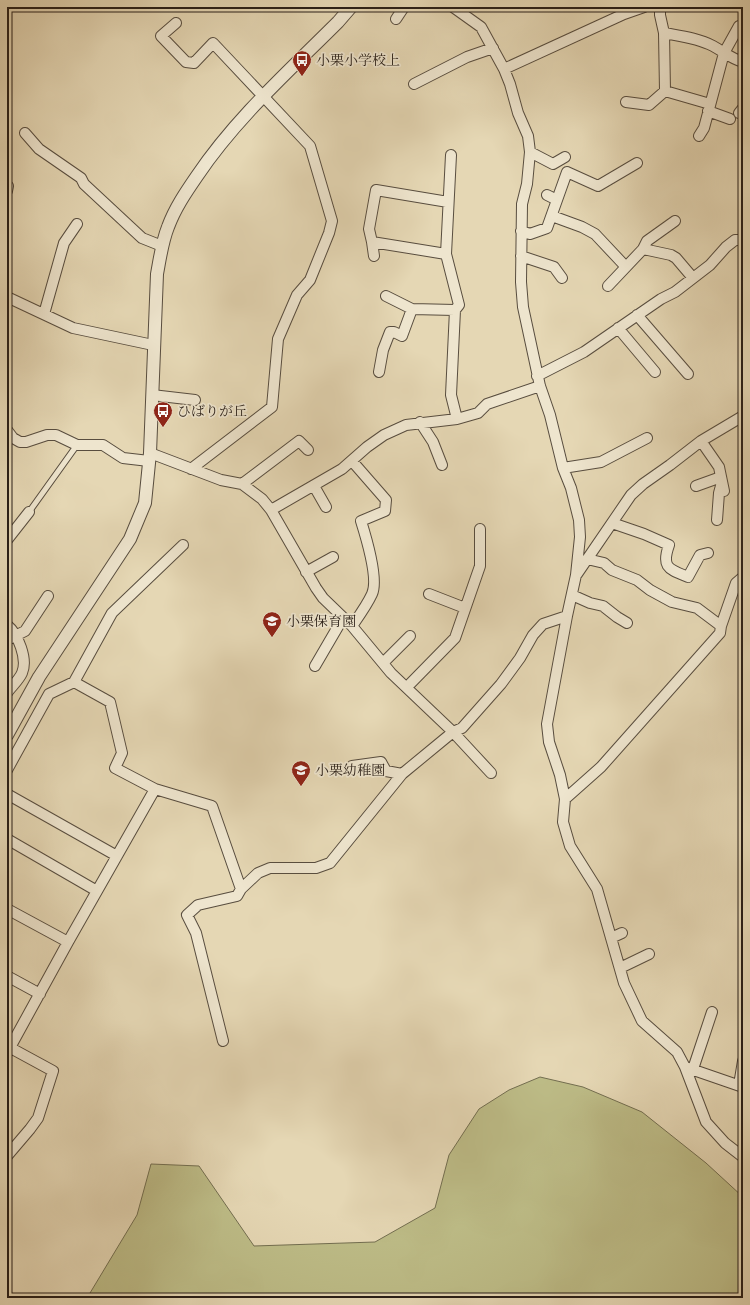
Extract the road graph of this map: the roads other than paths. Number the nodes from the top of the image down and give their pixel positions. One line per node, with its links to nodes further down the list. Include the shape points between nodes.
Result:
1 (351, 7): 16 (street)
2 (404, 7): 6 (street)
3 (453, 7): 10 (street, via 481,27)
4 (644, 7): 13 (street)
5 (660, 7): 9 (street)
6 (396, 19)
7 (176, 23): 16 (street, via 161,36 186,62 194,63 213,43)
8 (739, 26): 11 (street)
9 (664, 33): 11 (street, via 702,42); 15 (street)
10 (492, 48): 13 (street); 14 (street, via 467,57)
11 (724, 53): 12 (street); 18 (street)
12 (743, 62)
13 (504, 69): 22 (street, via 528,136)
14 (414, 84)
15 (665, 91): 17 (street, via 649,105); 18 (street)
16 (264, 97): 35 (street, via 240,120 198,174 181,200 168,226); 70 (street, via 310,146 332,221 310,280 297,295 278,339 272,408)
17 (626, 102)
18 (709, 107): 19 (street); 21 (street, via 704,128)
19 (730, 119)
20 (25, 133): 35 (street, via 39,149 81,178 84,184 142,238)
21 (699, 136)
22 (530, 152): 24 (street, via 553,164); 32 (street, via 522,204)
23 (451, 155): 28 (street)
24 (566, 157)
25 (637, 163): 27 (street, via 598,186 567,172)
26 (547, 195): 27 (street)
27 (558, 200): 29 (street)
28 (448, 202): 34 (street, via 376,190 370,229); 37 (street)
29 (552, 216): 32 (street, via 548,228 530,234); 40 (street, via 595,234)
30 (675, 221): 36 (street, via 647,241)
31 (77, 224): 48 (street, via 64,242)
32 (522, 231): 39 (street)
33 (743, 240): 42 (street, via 735,240)
34 (372, 242): 37 (street); 38 (street)
35 (162, 246): 51 (street, via 157,274)
36 (643, 249): 40 (street); 42 (street, via 671,255)
37 (446, 254): 47 (street, via 459,305)
38 (374, 256)
39 (521, 256): 41 (street, via 554,267); 55 (street, via 523,307)
40 (626, 267): 43 (street)
41 (562, 278)
42 (693, 278): 49 (street)
43 (608, 286)
44 (386, 296): 46 (street)
45 (7, 297): 48 (street)
46 (412, 309): 47 (street); 52 (street, via 402,336 390,332)
47 (455, 310): 59 (street, via 451,395)
48 (44, 314): 51 (street, via 73,328)
49 (637, 315): 50 (street); 54 (street)
50 (618, 328): 53 (street); 55 (street)
51 (153, 345): 56 (street)
52 (379, 372)
53 (655, 372)
54 (688, 374)
55 (538, 381): 59 (street, via 487,404 478,413); 69 (street, via 550,415)
56 (152, 395): 57 (street); 66 (street)
57 (195, 400)
58 (743, 416): 63 (street)
59 (457, 419): 60 (street)
60 (420, 422): 67 (street, via 384,435); 68 (street, via 433,442)
61 (7, 430): 64 (street, via 20,442 56,435)
62 (647, 438): 69 (street, via 600,462)
63 (701, 441): 71 (street, via 719,467); 79 (street, via 642,484 631,495)
64 (78, 445): 66 (street, via 102,445 123,458); 77 (lane)
65 (308, 450): 72 (street, via 298,441)
66 (149, 457): 70 (street); 107 (street, via 145,503 130,539 39,677)
67 (352, 461): 73 (street, via 342,470); 97 (street, via 386,500 385,511 361,521 372,556 373,593)
68 (442, 465)
69 (563, 468): 87 (street, via 579,520)
70 (191, 469): 72 (street)
71 (722, 483): 74 (street); 78 (street)
72 (242, 484): 76 (street, via 262,499)
73 (314, 486): 75 (street); 76 (street)
74 (696, 486)
75 (326, 507)
76 (271, 510): 86 (street)
77 (29, 512): 81 (street)
78 (717, 520)
79 (612, 523): 83 (street, via 669,546 665,556 669,569 688,577 700,555); 85 (street)
80 (480, 529): 92 (street, via 480,566)
81 (7, 540)
82 (183, 545): 104 (street, via 112,613)
83 (708, 553)
84 (333, 557): 86 (street)
85 (587, 559): 87 (street); 98 (street, via 604,563 612,570 637,580 672,602 697,608)
86 (306, 572): 94 (street, via 323,598)
87 (576, 575): 90 (street)
88 (743, 577): 98 (street, via 736,584)
89 (429, 594): 92 (street)
90 (572, 595): 93 (street); 95 (street, via 603,606)
91 (48, 596): 99 (street, via 25,630)
92 (465, 608): 105 (street, via 455,638)
93 (567, 616): 108 (street, via 543,624 532,635 520,658 501,684 462,728); 115 (street, via 546,724)
94 (343, 618): 97 (street); 103 (street)
95 (627, 623)
96 (7, 625): 99 (street)
97 (352, 626): 102 (street)
98 (721, 626): 115 (street, via 720,633 601,767)
99 (17, 636): 101 (street); 106 (street, via 23,657 22,673)
100 (410, 636): 102 (street)
101 (7, 640)
102 (382, 663): 105 (street)
103 (315, 666)
104 (74, 682): 110 (street, via 49,694); 113 (street, via 110,702 122,753 115,768)
105 (407, 687): 108 (street)
106 (7, 693)
107 (8, 731)
108 (453, 732): 111 (street); 112 (street)
109 (352, 766): 112 (street, via 381,762 386,771)
110 (7, 770)
111 (491, 773)
112 (402, 774): 118 (street, via 330,863 316,868 270,868 258,873)
113 (155, 789): 117 (street); 118 (street, via 212,806)
114 (7, 794): 117 (street)
115 (565, 799): 122 (street, via 563,822 570,846 597,889)
116 (7, 839): 119 (street)
117 (117, 856): 119 (street)
118 (240, 890): 129 (street, via 237,896 198,905 187,915 196,933)
119 (97, 891): 123 (street)
120 (7, 909): 123 (street)
121 (622, 932): 122 (street)
122 (611, 938): 125 (street)
123 (68, 942): 127 (street)
124 (649, 954): 125 (street)
125 (620, 968): 132 (street, via 624,983 642,1021 677,1052)
126 (7, 976): 127 (street)
127 (40, 994): 130 (street)
128 (712, 1012): 132 (street)
129 (223, 1041)
130 (8, 1049): 134 (street, via 53,1071 38,1118)
131 (743, 1061): 133 (street)
132 (689, 1068): 133 (street); 135 (street, via 706,1122 725,1143)
133 (741, 1086)
134 (7, 1156)
135 (743, 1157)

